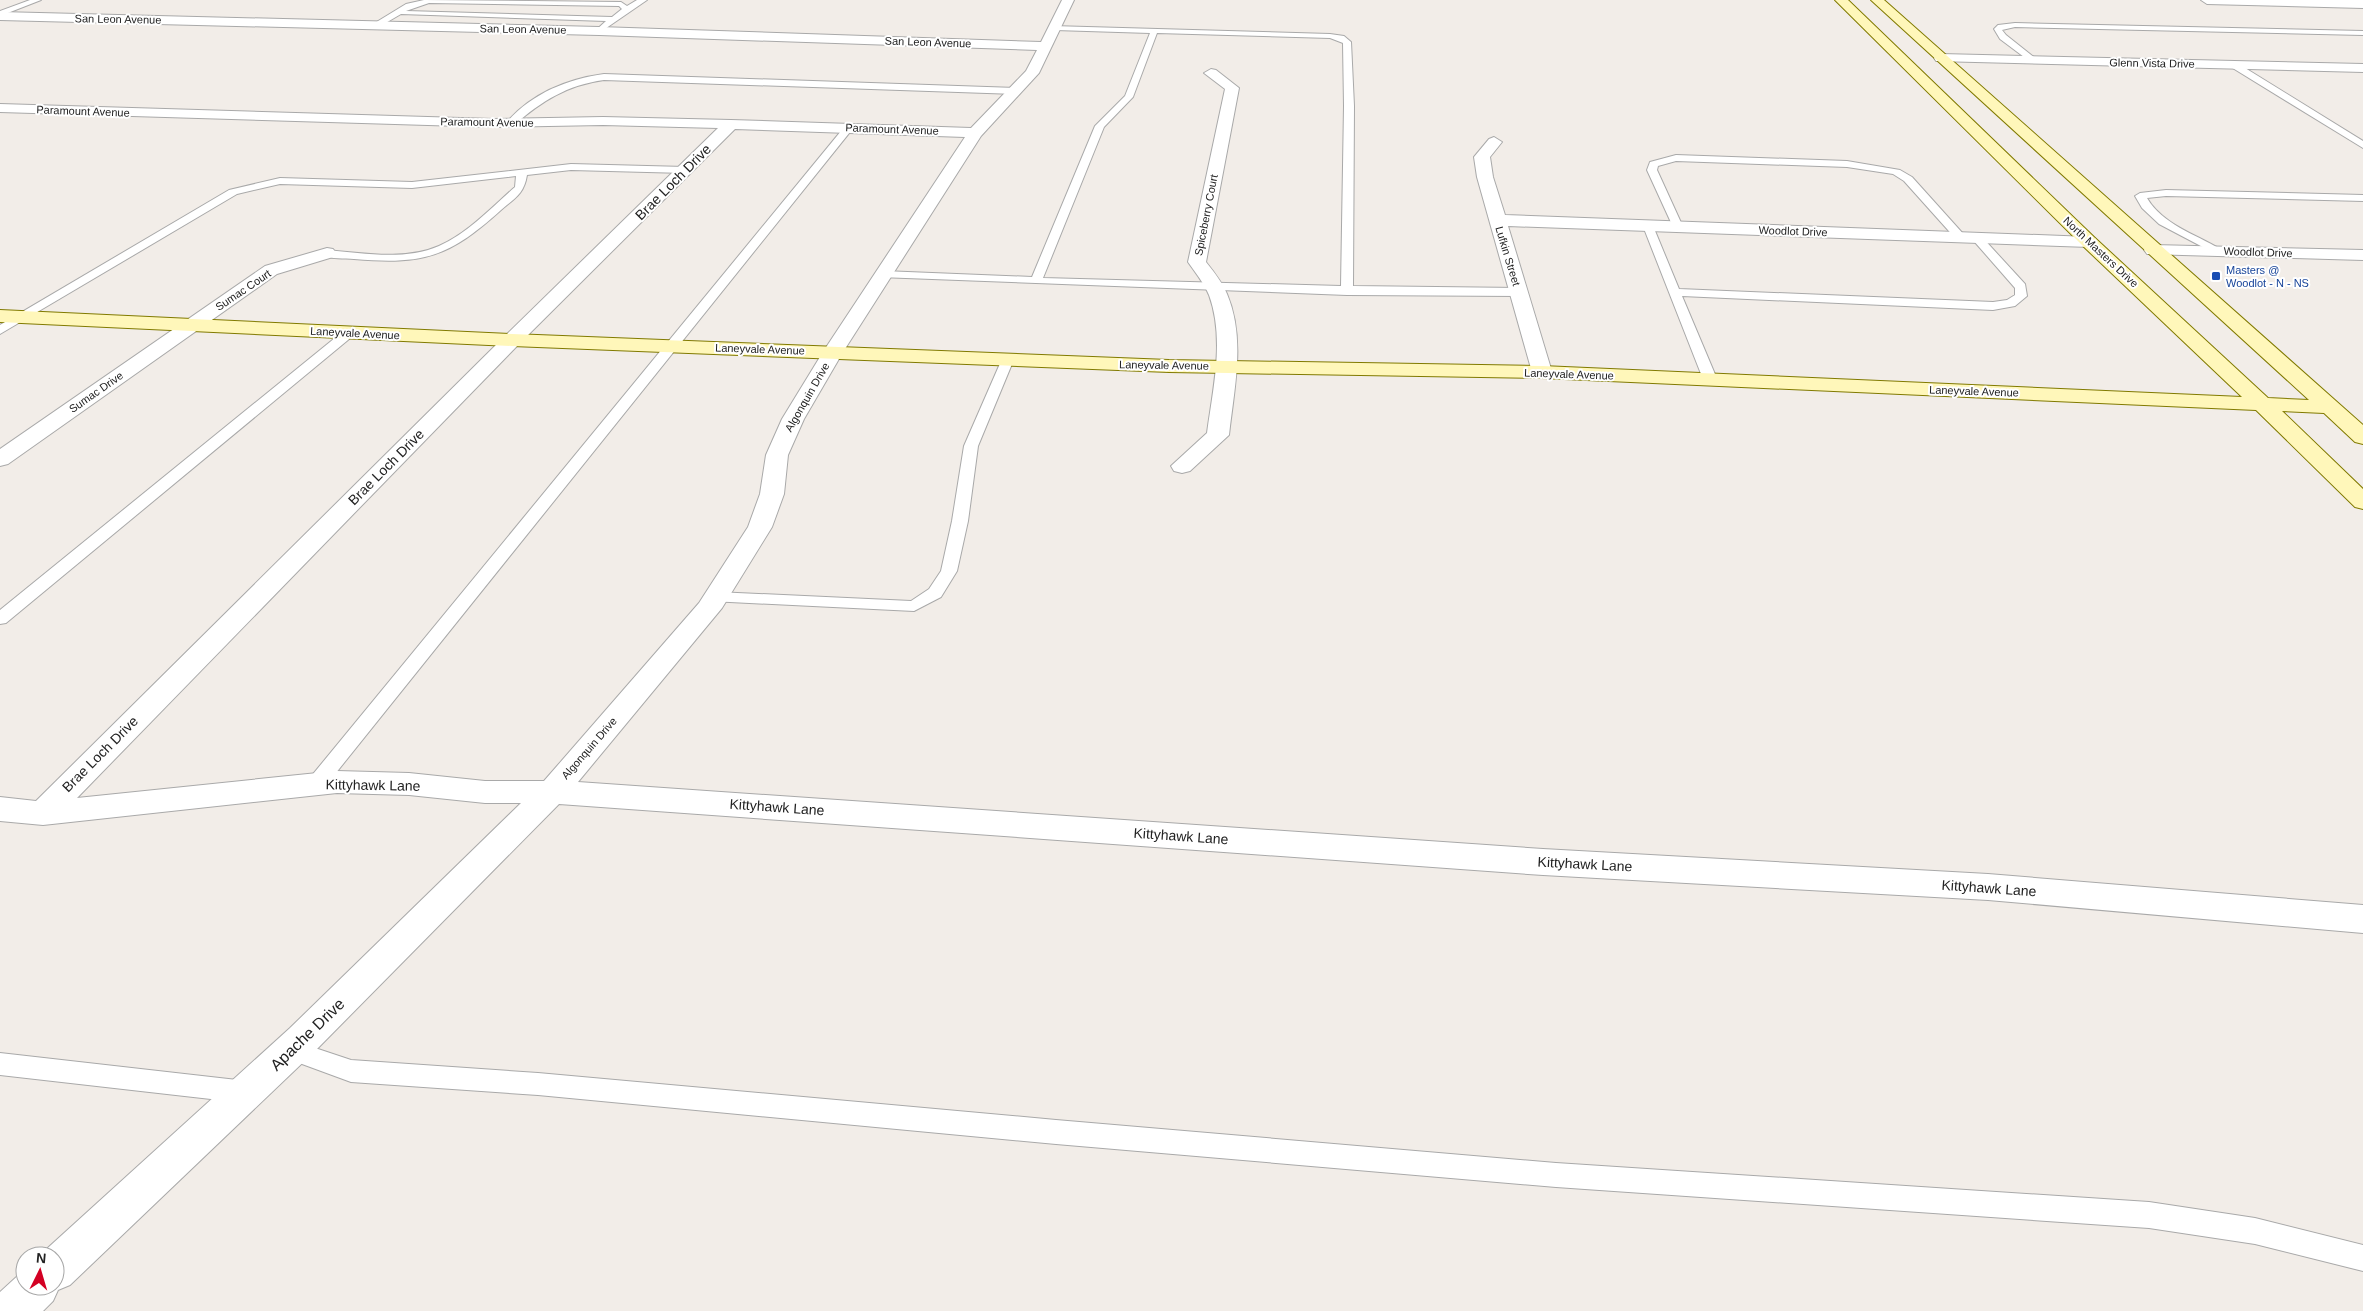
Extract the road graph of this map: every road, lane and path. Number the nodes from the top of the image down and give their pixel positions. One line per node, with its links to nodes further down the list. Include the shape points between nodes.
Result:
1 (37, 0): 9 (lane)
2 (643, 0): 11 (lane)
3 (1068, 0): 16 (street, Algonquin Drive)
4 (1841, 0): 27 (main road, North Masters Drive)
5 (1877, 0): 21 (main road)
6 (2208, 0): 10 (street)
7 (550, 1): 11 (lane, via 621,4); 12 (lane, via 429,1)
8 (10, 3): 9 (lane)
9 (29, 3): 13 (lane)
10 (2363, 4)
11 (626, 9): 14 (lane)
12 (396, 13): 14 (lane); 15 (lane)
13 (0, 15): 15 (street, San Leon Avenue)
14 (616, 19): 17 (lane)
15 (374, 26): 17 (street, San Leon Avenue)
16 (1055, 28): 18 (lane); 20 (street, Algonquin Drive)
17 (599, 31): 20 (street, San Leon Avenue)
18 (1154, 32): 49 (lane, via 1129,97 1100,126); 51 (lane, via 1330,36 1347,42)
19 (2363, 33): 22 (lane, via 2015,25 1998,29 2003,37)
20 (1046, 46): 26 (street, Algonquin Drive, via 1032,73)
21 (1940, 58): 22 (street, Glenn Vista Drive); 28 (main road)
22 (2032, 60): 23 (street, Glenn Vista Drive)
23 (2234, 65): 24 (street, Glenn Vista Drive); 35 (lane)
24 (2361, 69)
25 (1211, 73): 50 (street, Spiceberry Court, via 1232,88 1197,262)
26 (1016, 91): 30 (lane, via 604,77 564,84); 33 (street, Algonquin Drive)
27 (1963, 104): 28 (main road); 43 (main road, North Masters Drive)
28 (1992, 104): 44 (main road)
29 (0, 108): 30 (street, Paramount Avenue)
30 (511, 122): 31 (street, Paramount Avenue)
31 (731, 124): 32 (street, Paramount Avenue); 36 (street, Brae Loch Drive)
32 (849, 128): 33 (street, Paramount Avenue); 60 (lane)
33 (975, 133): 48 (street, Algonquin Drive)
34 (1494, 142): 39 (street, Lufkin Street, via 1482,157)
35 (2363, 145)
36 (685, 170): 37 (lane, via 581,167); 59 (street, Brae Loch Drive)
37 (522, 173): 46 (lane, via 520,188 454,243 431,253 396,257); 55 (lane, via 412,186 280,182 234,192)
38 (2363, 198): 45 (lane, via 2166,193 2140,196 2143,203 2173,228)
39 (1497, 220): 40 (street, Woodlot Drive); 52 (street, Lufkin Street)
40 (1648, 226): 41 (street, Woodlot Drive); 53 (lane)
41 (1678, 227): 42 (street, Woodlot Drive); 42 (lane, via 1652,170 1654,164 1662,160 1847,164 1881,168 1908,179)
42 (1968, 238): 43 (street, Woodlot Drive); 53 (lane, via 2021,287 2021,296 2011,303 1993,306)
43 (2089, 242): 66 (main road, North Masters Drive)
44 (2153, 250): 45 (street, Woodlot Drive); 67 (main road)
45 (2216, 251): 47 (street, Woodlot Drive)
46 (327, 254): 56 (street, Sumac Court, via 271,270)
47 (2363, 255)
48 (883, 275): 49 (lane); 61 (street, Algonquin Drive)
49 (1036, 281): 50 (lane)
50 (1213, 288): 51 (lane); 63 (street, Spiceberry Court, via 1218,294 1227,333)
51 (1347, 291): 52 (lane)
52 (1519, 292): 64 (street, Lufkin Street)
53 (1675, 292): 65 (lane)
54 (0, 316): 55 (main road, Laneyvale Avenue)
55 (22, 317): 56 (main road, Laneyvale Avenue); 57 (lane)
56 (192, 325): 58 (main road, Laneyvale Avenue); 69 (street, Sumac Drive)
57 (0, 330)
58 (350, 332): 59 (main road, Laneyvale Avenue); 73 (lane)
59 (512, 340): 60 (main road, Laneyvale Avenue); 77 (street, Brae Loch Drive)
60 (670, 346): 61 (main road, Laneyvale Avenue); 74 (lane)
61 (833, 352): 62 (main road, Laneyvale Avenue); 72 (street, Algonquin Drive, via 793,418 777,454 772,494 760,528)
62 (1008, 359): 63 (main road, Laneyvale Avenue); 72 (lane, via 971,446 949,571 935,593 914,606)
63 (1226, 366): 64 (main road, Laneyvale Avenue); 70 (street, Spiceberry Court, via 1218,436)
64 (1542, 372): 65 (main road, Laneyvale Avenue)
65 (1710, 380): 66 (main road, Laneyvale Avenue)
66 (2262, 403): 67 (main road, Laneyvale Avenue); 71 (main road, North Masters Drive)
67 (2329, 407): 68 (main road)
68 (2363, 437)
69 (0, 460)
70 (1182, 466)
71 (2363, 502)
72 (716, 597): 75 (street, Algonquin Drive)
73 (0, 619)
74 (316, 784): 75 (street, Kittyhawk Lane, via 409,784 486,792); 77 (street, Kittyhawk Lane)
75 (552, 792): 78 (street, Kittyhawk Lane, via 1543,862 1988,887); 79 (street, Apache Drive)
76 (0, 809): 77 (street, Kittyhawk Lane)
77 (42, 813)
78 (2363, 919)
79 (291, 1050): 81 (street, Apache Drive); 82 (lane, via 351,1071 538,1084 1046,1132 1556,1175 2149,1215 2255,1231)
80 (0, 1064): 81 (lane)
81 (246, 1092): 83 (street, Apache Drive)
82 (2363, 1258)
83 (65, 1261)
84 (27, 1296): 85 (street)
85 (11, 1311)

